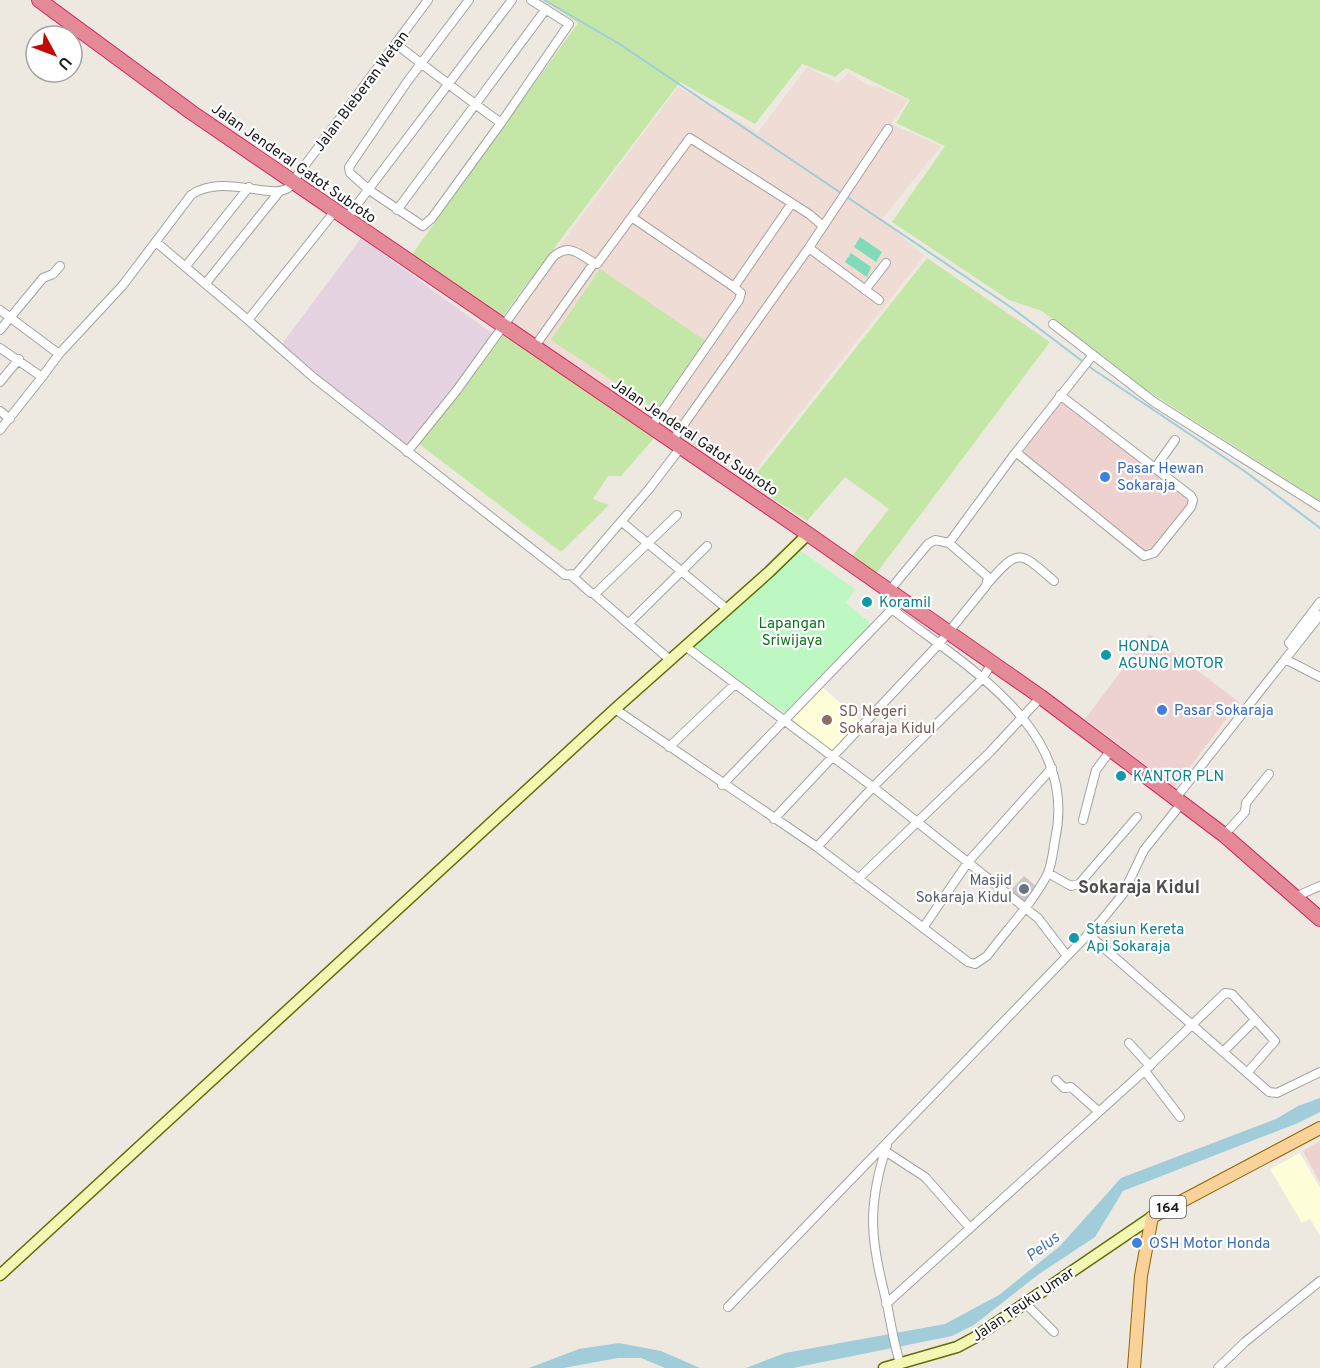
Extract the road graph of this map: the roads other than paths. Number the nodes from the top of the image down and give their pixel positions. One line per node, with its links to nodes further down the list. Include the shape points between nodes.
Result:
1 (39, 0): 13 (highway, Jalan Jenderal Gatot Subroto)
2 (428, 0): 7 (street, Jalan Bleberan Wetan)
3 (469, 0): 8 (street)
4 (512, 0): 9 (street)
5 (531, 0): 6 (street)
6 (546, 9): 10 (street); 11 (street, via 566,21 568,27)
7 (396, 44): 8 (street); 13 (street, Jalan Bleberan Wetan)
8 (422, 64): 9 (street); 15 (street, via 350,165 349,171)
9 (448, 86): 10 (street); 15 (street)
10 (476, 105): 11 (street); 18 (street)
11 (501, 123): 18 (street, via 427,223 419,225)
12 (888, 129): 21 (street)
13 (293, 182): 16 (street, Jalan Bleberan Wetan); 19 (highway, Jalan Jenderal Gatot Subroto)
14 (249, 187): 16 (street); 22 (street, via 225,185 195,192); 27 (street)
15 (369, 190): 18 (street); 19 (street)
16 (279, 192): 28 (street, Jalan Bleberan Wetan)
17 (792, 203): 20 (street, via 690,138); 21 (street); 29 (street)
18 (397, 210)
19 (340, 215): 34 (street); 36 (highway, Jalan Jenderal Gatot Subroto)
20 (633, 218): 24 (street); 29 (street)
21 (824, 226): 23 (street)
22 (156, 242): 27 (street); 40 (street, via 123,285)
23 (809, 248): 30 (street); 51 (street)
24 (594, 263): 36 (street, via 572,249 560,250); 38 (street)
25 (886, 263): 30 (street)
26 (60, 266): 33 (street, via 44,278)
27 (186, 266): 28 (street)
28 (206, 283): 34 (street)
29 (734, 287): 48 (street, via 741,293 739,300)
30 (865, 290): 31 (street)
31 (879, 300)
32 (0, 310): 33 (street)
33 (11, 317): 37 (street); 40 (street)
34 (248, 320): 52 (street)
35 (1053, 324): 42 (street)
36 (502, 325): 38 (highway, Jalan Jenderal Gatot Subroto); 52 (street)
37 (0, 330)
38 (535, 346): 48 (highway, Jalan Jenderal Gatot Subroto)
39 (0, 348): 41 (street)
40 (59, 354): 43 (street)
41 (19, 359): 43 (street); 44 (street)
42 (1090, 359): 45 (street); 55 (street)
43 (42, 377): 47 (street)
44 (0, 382)
45 (1060, 395): 53 (street); 54 (street)
46 (0, 411): 47 (street)
47 (10, 419): 49 (street)
48 (651, 427): 51 (highway, Jalan Jenderal Gatot Subroto)
49 (0, 430)
50 (1176, 440): 54 (street)
51 (676, 444): 57 (street); 58 (highway, Jalan Jenderal Gatot Subroto)
52 (407, 452): 63 (street, via 565,575)
53 (1017, 453): 54 (street, via 1144,556 1154,553 1193,500); 59 (street)
54 (1155, 468)
55 (1320, 507)
56 (677, 515): 60 (street)
57 (622, 522): 60 (street); 63 (street)
58 (807, 534): 66 (highway, Jalan Jenderal Gatot Subroto); 70 (street)
59 (949, 543): 65 (street); 66 (street, via 932,540)
60 (647, 544): 62 (street); 67 (street)
61 (707, 546): 62 (street)
62 (680, 572): 70 (street); 72 (street)
63 (572, 576): 67 (street)
64 (1054, 581): 65 (street, via 1018,556 1003,565)
65 (989, 582): 73 (street)
66 (889, 591): 69 (highway, Jalan Jenderal Gatot Subroto)
67 (594, 594): 72 (street)
68 (1320, 602): 76 (street, via 1289,644)
69 (896, 604): 73 (highway, Jalan Jenderal Gatot Subroto); 74 (street); 86 (street)
70 (727, 609): 75 (street)
71 (1320, 615): 76 (street)
72 (628, 623): 77 (street)
73 (948, 633): 74 (street); 79 (highway, Jalan Jenderal Gatot Subroto)
74 (938, 645): 81 (street); 89 (street)
75 (685, 646): 77 (street); 82 (street)
76 (1293, 647): 78 (street)
77 (669, 659): 84 (street)
78 (1285, 659): 80 (street); 94 (street)
79 (992, 663): 81 (street); 83 (highway, Jalan Jenderal Gatot Subroto)
80 (1320, 677)
81 (982, 679): 85 (street); 93 (street)
82 (735, 684): 86 (street); 87 (street)
83 (1041, 697): 85 (street); 88 (highway, Jalan Jenderal Gatot Subroto)
84 (615, 709): 87 (street); 125 (street)
85 (1024, 718): 90 (street, via 1041,742); 98 (street)
86 (785, 720): 89 (street); 92 (street)
87 (669, 747): 92 (street)
88 (1111, 750): 94 (highway, Jalan Jenderal Gatot Subroto); 97 (street, via 1096,770)
89 (832, 755): 93 (street); 96 (street)
90 (1052, 768): 101 (street); 102 (street, via 1059,811)
91 (1269, 774): 99 (street, via 1246,803 1245,812)
92 (722, 784): 96 (street)
93 (873, 788): 98 (street); 100 (street)
94 (1178, 801): 99 (highway, Jalan Jenderal Gatot Subroto); 109 (street, via 1144,850 1123,894)
95 (1137, 817): 102 (street, via 1079,884 1071,886)
96 (774, 819): 100 (street)
97 (1083, 820)
98 (916, 821): 101 (street); 103 (street)
99 (1224, 835): 105 (highway, Jalan Jenderal Gatot Subroto)
100 (817, 847): 103 (street)
101 (968, 862): 106 (street); 108 (street)
102 (1048, 873): 106 (street)
103 (858, 879): 108 (street)
104 (1320, 886): 105 (street)
105 (1295, 897): 107 (highway, Jalan Jenderal Gatot Subroto)
106 (1024, 906): 108 (street, via 987,956 975,964); 110 (street)
107 (1320, 918)
108 (923, 928)
109 (1088, 934): 110 (street); 112 (street)
110 (1067, 956): 122 (street)
111 (1255, 1020): 112 (street, via 1228,993); 114 (street); 117 (street, via 1275,1042)
112 (1194, 1026): 114 (street); 115 (street)
113 (1129, 1042): 115 (street)
114 (1224, 1051): 117 (street)
115 (1148, 1068): 119 (street); 120 (street)
116 (1320, 1072): 117 (street, via 1275,1093)
117 (1247, 1073)
118 (1056, 1080): 119 (street, via 1065,1088 1071,1087)
119 (1098, 1111): 124 (street)
120 (1180, 1117)
121 (1320, 1128): 123 (main road, 164)
122 (886, 1147): 124 (street, via 925,1177); 128 (street, via 875,1186 871,1228); 129 (street, via 831,1198)
123 (1152, 1218): 127 (street, Jalan Teuku Umar); 132 (main road, 164, via 1144,1252)
124 (970, 1228): 128 (street)
125 (0, 1275)
126 (1320, 1281): 133 (street)
127 (1025, 1303): 130 (street); 131 (street, Jalan Teuku Umar, via 957,1347)
128 (886, 1304): 131 (street)
129 (728, 1307)
130 (1054, 1332)
131 (894, 1364)
132 (1134, 1368)
133 (1218, 1368)

